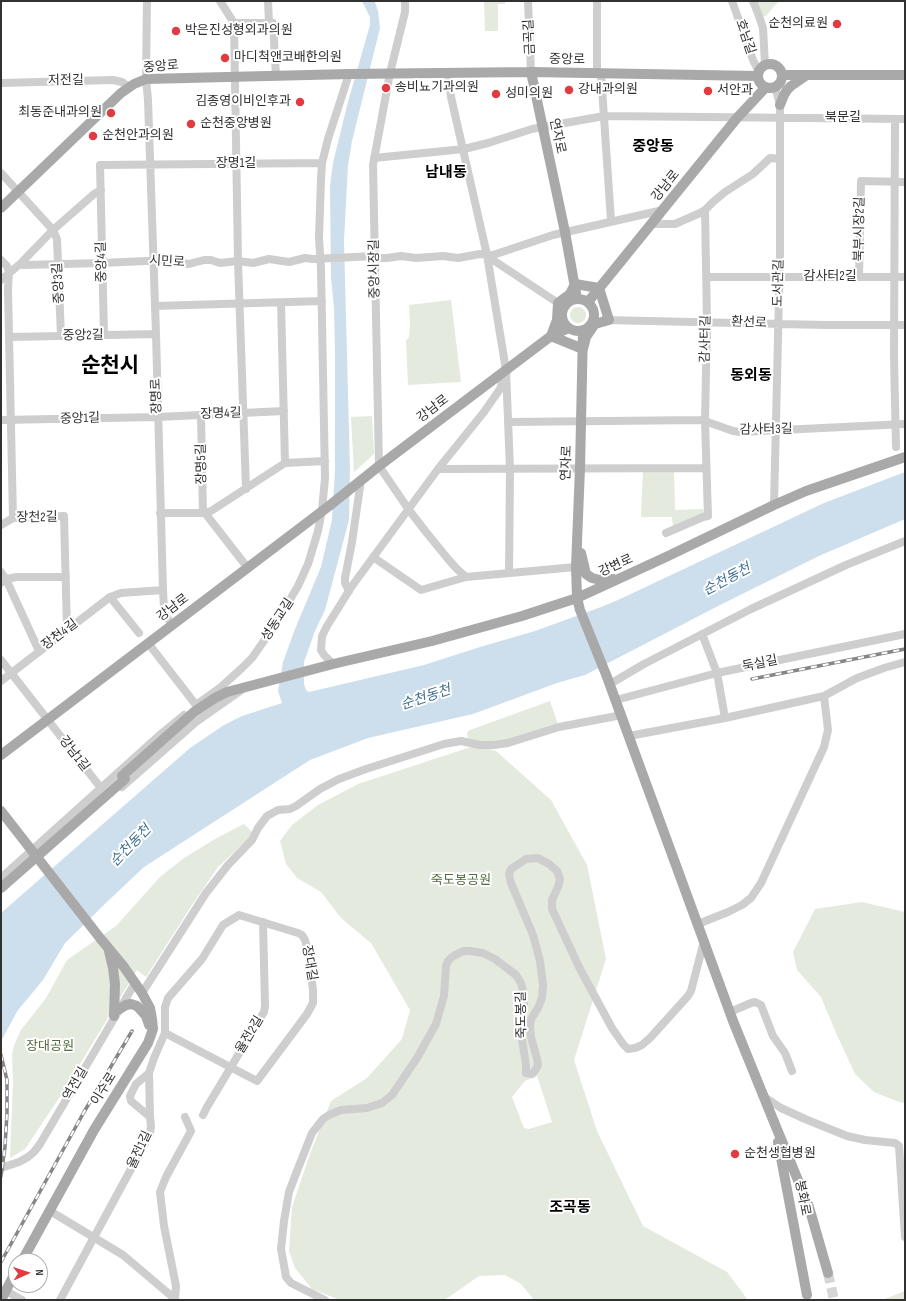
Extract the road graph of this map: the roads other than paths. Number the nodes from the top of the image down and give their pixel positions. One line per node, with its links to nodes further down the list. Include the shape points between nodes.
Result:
1 (146, 1): 22 (street, 장명로)
2 (220, 1): 9 (street)
3 (268, 1): 10 (street)
4 (405, 1): 15 (street, 중앙시장길, via 404,20)
5 (528, 1): 12 (street, 금곡길)
6 (732, 1): 11 (street, 호남길, via 753,60)
7 (753, 1): 11 (street, via 762,28)
8 (596, 2): 13 (street)
9 (234, 23): 10 (street); 21 (street)
10 (269, 23): 20 (street, via 273,23)
11 (761, 71): 13 (main road, 중앙로); 17 (main road, via 770,64 778,67); 25 (main road, via 762,84)
12 (531, 72): 13 (main road, 중앙로); 16 (main road, 중앙로); 32 (main road, 연자로)
13 (599, 73): 27 (street)
14 (349, 74): 15 (main road, 중앙로); 20 (main road, 중앙로); 36 (street, 성동교길)
15 (390, 74): 16 (main road, 중앙로); 34 (street, 중앙시장길)
16 (448, 74): 33 (street)
17 (782, 75): 18 (main road); 25 (main road, via 779,84)
18 (807, 75): 19 (main road); 26 (main road, via 787,90)
19 (905, 75)
20 (276, 76): 21 (main road, 중앙로)
21 (235, 77): 22 (main road, 중앙로); 38 (street)
22 (146, 79): 24 (main road, 중앙로); 37 (street, 장명로)
23 (1, 83): 24 (street, 저전길, via 113,80)
24 (129, 87): 43 (main road, 중앙로)
25 (770, 87): 26 (street, 도서관길); 28 (main road, 강남로)
26 (780, 105): 29 (street, 도서관길)
27 (604, 116): 28 (street, 북문길); 32 (street, 북문길); 47 (street)
28 (737, 118): 29 (street, 북문길); 45 (main road, 강남로)
29 (780, 119): 30 (street, 북문길); 35 (street, 도서관길)
30 (895, 119): 31 (street, 북문길); 40 (street)
31 (905, 119)
32 (542, 127): 33 (street, 북문길); 50 (main road, 연자로)
33 (464, 149): 34 (street, 북문길); 51 (street)
34 (374, 158): 52 (street, 중앙시장길)
35 (780, 159): 46 (street, via 770,158); 62 (street, 도서관길)
36 (322, 163): 38 (street, 장명1길); 53 (street, 성동교길)
37 (150, 164): 38 (street, 장명1길); 42 (street, 중앙4길, via 100,165); 55 (street, 장명로)
38 (237, 164): 56 (street)
39 (1, 173): 43 (street, 중앙3길)
40 (895, 182): 41 (street); 63 (street, 북부시장2길, via 860,181); 64 (street)
41 (905, 182)
42 (101, 190): 49 (street); 57 (street, 중앙4길)
43 (18, 192): 44 (main road, 중앙로); 49 (street, 중앙3길)
44 (1, 208)
45 (663, 210): 47 (street, 시민로); 48 (main road, 강남로)
46 (705, 210): 48 (street, via 678,224); 61 (street, 감사터길)
47 (611, 221): 50 (street, 시민로)
48 (652, 224): 68 (main road, 강남로)
49 (53, 230): 58 (street); 59 (street, 중앙3길, via 57,239)
50 (565, 232): 51 (street, 시민로, via 493,255); 67 (main road, 연자로)
51 (487, 254): 52 (street, 시민로, via 458,258); 75 (street); 90 (street)
52 (375, 256): 53 (street, 시민로); 107 (street, 중앙시장길)
53 (323, 258): 56 (street, 시민로, via 305,258 289,262 269,259 254,263); 70 (street, 성동교길)
54 (1, 260): 60 (street)
55 (153, 261): 56 (street, 시민로, via 168,260 181,264 204,260 220,263); 57 (street, 시민로); 74 (street, 장명로)
56 (238, 261): 73 (street)
57 (102, 263): 59 (street, 시민로); 85 (street, 중앙4길)
58 (20, 264): 59 (street, 시민로); 60 (street)
59 (59, 264): 86 (street, 중앙3길)
60 (9, 272): 66 (street); 88 (street)
61 (706, 277): 62 (street, 감사터2길); 78 (street, 감사터길)
62 (779, 277): 63 (street, 감사터2길); 79 (street, 도서관길)
63 (859, 277): 64 (street, 감사터2길)
64 (894, 277): 65 (street, 감사터2길); 80 (street)
65 (905, 277)
66 (1, 280)
67 (575, 284): 68 (main road); 69 (main road, 연자로); 75 (main road)
68 (599, 288): 71 (main road, 강남로); 77 (main road)
69 (577, 299): 71 (main road); 75 (main road)
70 (322, 302): 72 (street); 105 (street, 성동교길)
71 (588, 302): 76 (main road, via 594,310)
72 (280, 303): 73 (street); 91 (street)
73 (240, 304): 74 (street); 92 (street)
74 (155, 306): 84 (street, 장명로)
75 (561, 306): 82 (main road, via 564,321); 87 (main road)
76 (594, 320): 77 (street, 환선로); 83 (main road)
77 (608, 320): 78 (street, 환선로); 89 (main road, via 595,324 586,337)
78 (707, 322): 79 (street, 환선로); 98 (street, 감사터길)
79 (778, 324): 80 (street, 환선로); 102 (street, 도서관길)
80 (894, 325): 81 (street, 환선로); 101 (street)
81 (905, 325)
82 (569, 328): 83 (main road); 87 (main road, 강남로)
83 (583, 330): 89 (main road, 연자로)
84 (156, 334): 85 (street, 중앙2길); 94 (street, 장명로)
85 (104, 335): 86 (street, 중앙2길)
86 (61, 336): 88 (street, 중앙2길)
87 (551, 336): 89 (main road); 90 (main road, 강남로)
88 (10, 337): 96 (street)
89 (583, 349): 97 (main road, 연자로)
90 (506, 370): 99 (street); 107 (main road, 강남로); 110 (street, via 500,389)
91 (284, 411): 92 (street, 장명4길); 106 (street)
92 (244, 413): 93 (street, 장명4길); 113 (street)
93 (201, 415): 94 (street, 장명4길); 117 (street, 장명5길)
94 (158, 417): 96 (street, 중앙1길); 118 (street, 장명로)
95 (1, 420): 96 (street, 중앙1길)
96 (11, 420): 119 (street)
97 (581, 420): 98 (street, 감사터3길); 99 (street, 감사터3길); 108 (main road, 연자로)
98 (705, 421): 102 (street, 감사터3길, via 733,431); 109 (street, 감사터길)
99 (508, 422): 111 (street)
100 (905, 424): 101 (street, 감사터3길)
101 (895, 425): 102 (street, 감사터3길); 103 (street)
102 (775, 430): 114 (street, 도서관길)
103 (896, 447)
104 (905, 457): 114 (main road, 강변로, via 806,491)
105 (325, 460): 106 (street); 115 (street, 성동교길)
106 (285, 464): 113 (street)
107 (379, 466): 112 (main road, 강남로); 116 (street)
108 (580, 468): 109 (street); 111 (street); 122 (main road, 연자로)
109 (706, 468): 121 (street, 감사터길, via 708,516)
110 (438, 469): 111 (street); 116 (street)
111 (510, 469): 127 (street)
112 (357, 483): 115 (main road, 강남로); 133 (street, via 352,542 344,578)
113 (246, 490): 117 (street, via 216,509)
114 (774, 505): 131 (main road, 강변로)
115 (326, 508): 126 (main road, 강남로); 153 (street, 성동교길, via 308,564 293,596 275,625 252,658 221,687)
116 (409, 510): 124 (street); 129 (street, via 448,560)
117 (204, 513): 118 (street); 126 (street)
118 (160, 514): 132 (street, 장명로)
119 (13, 518): 120 (street, 장천2길); 128 (street, 장천2길, via 64,516)
120 (1, 525)
121 (666, 532)
122 (578, 538): 125 (main road, 연자로); 131 (main road, via 586,574 600,580)
123 (905, 541): 139 (street, via 804,584)
124 (373, 557): 129 (street, via 422,590); 133 (street)
125 (576, 567): 127 (street); 135 (main road, 연자로)
126 (247, 568): 136 (main road, 강남로)
127 (509, 573): 129 (street)
128 (66, 577): 130 (street); 137 (street, 장천2길)
129 (466, 577)
130 (3, 578): 142 (street)
131 (621, 578): 135 (main road, 강변로)
132 (163, 590): 134 (street, 장천4길, via 124,592); 136 (street, 장명로, via 164,608)
133 (349, 591): 145 (street, via 322,636 321,650)
134 (110, 597): 137 (street, 장천4길); 138 (street)
135 (577, 598): 145 (main road, 강변로, via 491,625); 148 (main road)
136 (172, 625): 141 (main road, 강남로)
137 (67, 629): 142 (street, 장천4길)
138 (139, 634)
139 (702, 634): 146 (street); 148 (street)
140 (905, 634): 146 (street, 둑실길)
141 (148, 643): 153 (street); 156 (main road, 강남로)
142 (39, 651): 147 (street, 장천4길)
143 (1, 660): 147 (street)
144 (905, 662): 151 (street, via 857,678)
145 (330, 665): 150 (main road, 강변로)
146 (717, 673): 152 (street, 둑실길); 155 (street)
147 (11, 674): 149 (street, 장천4길); 156 (street)
148 (609, 680): 152 (main road)
149 (1, 681)
150 (244, 688): 157 (main road, via 215,698); 160 (main road, via 195,718); 164 (street, via 196,722)
151 (824, 696): 155 (street); 170 (street, via 828,730 824,747 761,883 751,898 742,905)
152 (616, 700): 154 (main road)
153 (196, 705): 157 (street); 161 (street)
154 (622, 715): 158 (main road); 174 (street, via 559,727 508,743 448,743 345,776 296,806 278,810 267,816 252,840 206,893)
155 (725, 718): 158 (street)
156 (48, 720): 159 (main road, 강남로); 161 (street, 강남1길)
157 (185, 720): 160 (main road)
158 (629, 736): 170 (main road)
159 (1, 755)
160 (123, 777): 166 (main road); 167 (main road, bridge)
161 (101, 788): 163 (street)
162 (1, 811): 163 (main road)
163 (32, 850): 164 (main road); 165 (street)
164 (41, 862): 168 (street); 172 (main road, 이수로)
165 (1, 878)
166 (1, 884)
167 (1, 888)
168 (1, 894)
169 (262, 922): 177 (street, 장대길, via 239,916 223,925 202,959 168,998 165,1007); 179 (street, 율전2길, via 264,1012); 179 (street, 장대길, via 298,933 305,940 313,1003 257,1081)
170 (698, 924): 171 (main road)
171 (704, 940): 175 (main road); 198 (street, 죽도봉길, via 688,996 650,1038 642,1045 628,1049 608,1022 552,910 552,900 560,879 557,871 538,858 526,859 516,864 509,874 511,883 533,935 543,985 542,998 530,1026 538,1064 536,1069 532,1074 526,1073 520,1026 524,1005 523,991 516,975 483,953 464,951 452,956 446,966 444,996 436,1024 392,1095 382,1103 367,1108 341,1110 323,1119 312,1133 289,1192 281,1249 286,1277 291,1283)
172 (108, 947): 173 (main road, 이수로); 176 (main road, via 115,984)
173 (135, 983): 174 (main road, 이수로); 176 (street, 역전길)
174 (142, 993): 178 (main road, 이수로, via 150,1008 152,1019)
175 (730, 1012): 180 (street, via 755,1002 761,1005 773,1036 786,1053); 182 (main road)
176 (116, 1013): 178 (main road, via 126,1005 137,1006 148,1020); 187 (street, 역전길, via 34,1152 19,1162)
177 (165, 1033): 179 (street, 장대길); 181 (street, 율전1길)
178 (148, 1043): 188 (main road, 이수로, via 94,1130)
179 (231, 1067): 183 (street, 율전2길)
180 (792, 1071)
181 (149, 1073): 184 (street, 율전1길); 184 (street, via 136,1084 130,1096 131,1101)
182 (763, 1096): 186 (main road); 190 (street, via 781,1108 842,1134 865,1140 895,1143 899,1146)
183 (203, 1116)
184 (150, 1117): 189 (street, 율전1길, via 151,1129 148,1138)
185 (185, 1117): 197 (street, via 191,1132 160,1192 176,1286)
186 (774, 1122): 192 (main road, 봉화로, via 809,1207); 194 (main road, 봉화로)
187 (1, 1168)
188 (50, 1211): 189 (street); 191 (main road, 이수로)
189 (93, 1237): 196 (street, 율전1길); 197 (street, via 123,1255)
190 (905, 1237)
191 (26, 1253)
192 (828, 1273)
193 (4, 1295): 195 (street)
194 (807, 1295)
195 (22, 1300)
196 (60, 1300)
197 (175, 1300)
198 (325, 1300)

